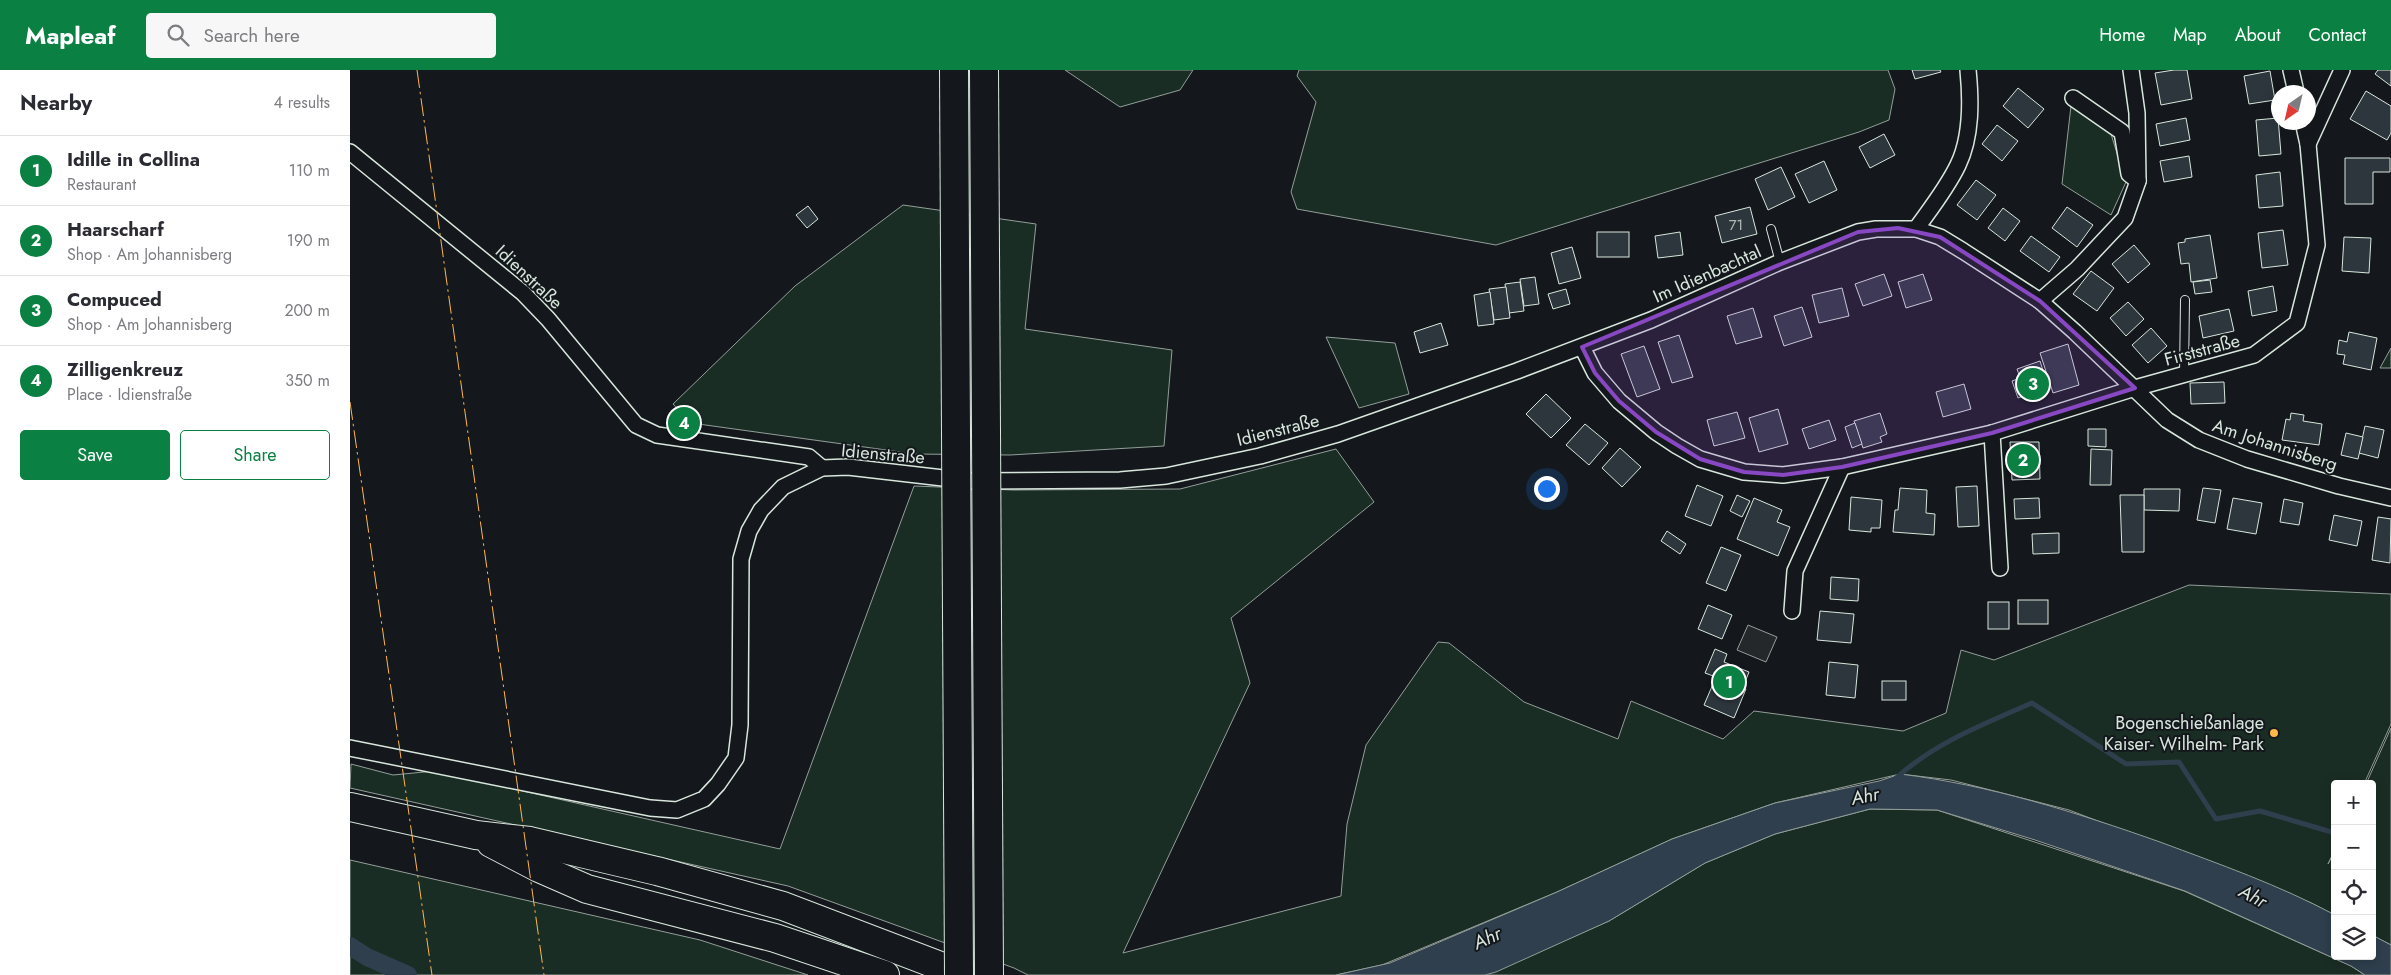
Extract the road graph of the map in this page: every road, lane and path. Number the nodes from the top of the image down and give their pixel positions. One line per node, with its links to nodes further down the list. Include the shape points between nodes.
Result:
1 (954, 70): 32 (highway, bridge)
2 (984, 70): 34 (highway, bridge)
3 (1968, 70): 14 (street, via 1968,127 1959,163)
4 (2131, 70): 12 (street, via 2137,112)
5 (2291, 70): 7 (street)
6 (2342, 70): 10 (street, Firststraße)
7 (2294, 85)
8 (2073, 98): 12 (street, via 2122,132 2129,174)
9 (2305, 130): 10 (street, Firststraße)
10 (2308, 144): 20 (street, Firststraße, via 2317,245 2297,323 2254,355)
11 (350, 152): 24 (street, Idienstraße, via 523,292 636,425 657,435 809,457)
12 (2138, 181): 17 (street, via 2125,218 2078,269)
13 (1771, 229): 15 (lane)
14 (1916, 229): 15 (street, Im Idienbachtal, via 1858,232); 17 (street, Im Idienbachtal, via 1940,237)
15 (1780, 262): 18 (street, Im Idienbachtal)
16 (2185, 300): 20 (lane)
17 (2040, 301): 21 (street, Im Idienbachtal)
18 (1582, 347): 19 (street, Im Idienbachtal); 23 (street, via 1595,373 1619,401 1656,432 1700,459 1744,472 1783,475)
19 (1517, 371): 24 (street, Idienstraße, via 1338,434 1260,456 1166,476 1120,480 969,481 848,467)
20 (2184, 375): 21 (street, Firststraße)
21 (2135, 388): 22 (street); 25 (street, Am Johannisberg, via 2167,420 2199,440 2246,459)
22 (1992, 433): 23 (street); 26 (street)
23 (1842, 467): 27 (street, via 1794,571)
24 (822, 468): 28 (street, via 783,487 761,510 749,531 741,559 740,725 736,758 704,799 678,810 650,808)
25 (2391, 498)
26 (2000, 568)
27 (1792, 611)
28 (350, 748)
29 (350, 807): 30 (highway)
30 (476, 835): 31 (highway, via 587,889 774,938); 33 (highway, via 530,841 784,906)
31 (878, 972)
32 (959, 975)
33 (964, 975)
34 (989, 975)

